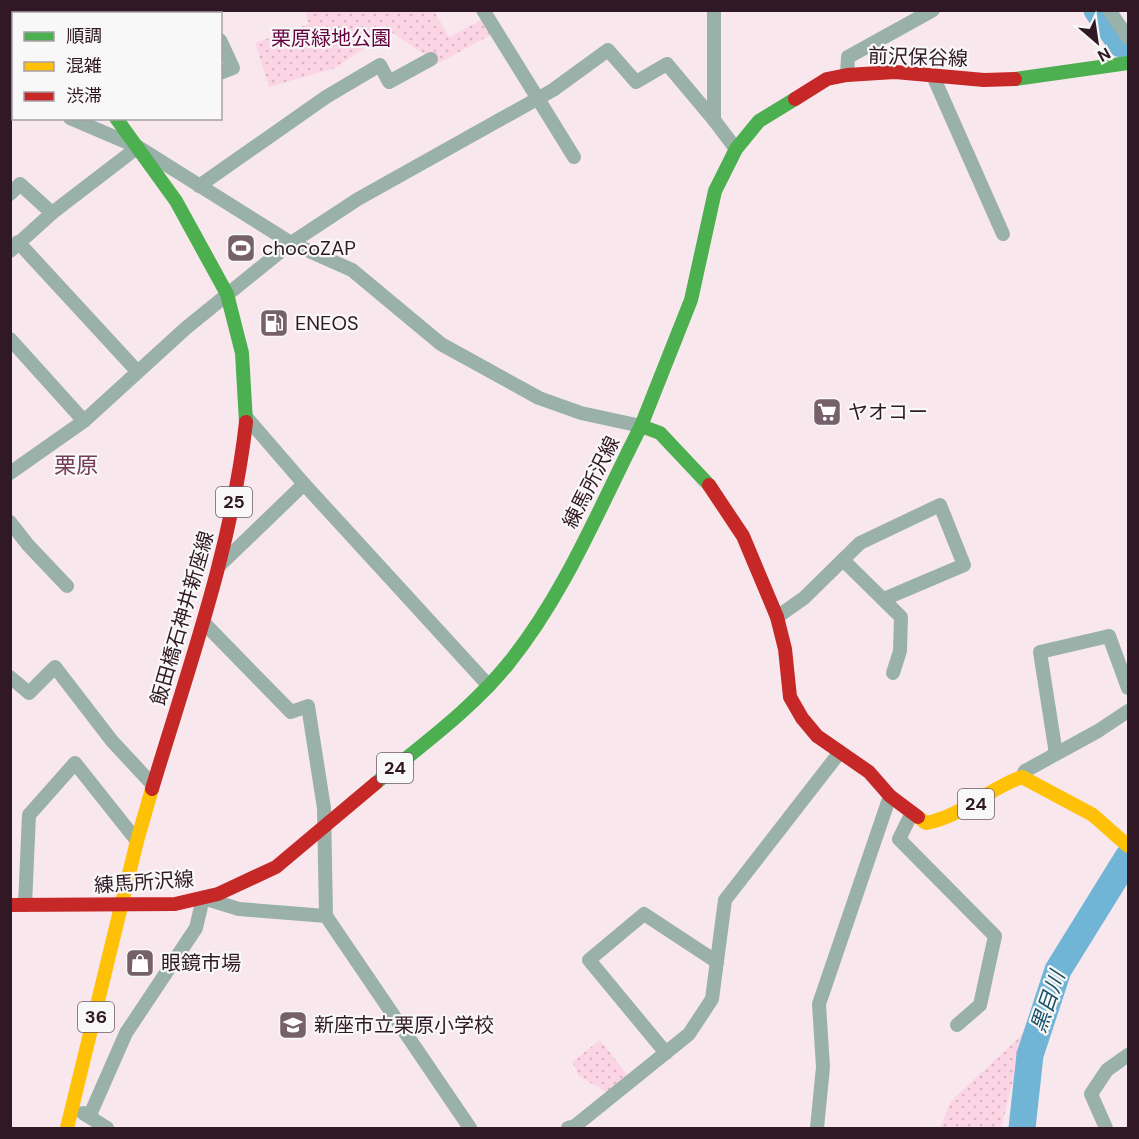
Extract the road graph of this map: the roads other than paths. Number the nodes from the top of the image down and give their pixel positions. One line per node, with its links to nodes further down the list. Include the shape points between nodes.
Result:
1 (483, 10): 13 (street)
2 (714, 10): 16 (street)
3 (933, 10): 5 (street)
4 (1109, 10): 6 (street)
5 (911, 16): 11 (street, via 848,57)
6 (1128, 38)
7 (222, 44): 10 (street, via 233,68)
8 (431, 59): 20 (street, via 389,82 380,65 326,97)
9 (1128, 63): 12 (main road, 前沢保谷線, via 1023,79)
10 (222, 72)
11 (847, 75): 12 (main road, 前沢保谷線, via 895,72); 18 (main road, 前沢保谷線, via 827,79 759,121)
12 (933, 76): 23 (street)
13 (537, 100): 16 (street, via 608,50 636,82 667,64); 19 (street); 24 (street, via 358,199)
14 (75, 120): 17 (street)
15 (118, 120): 17 (main road, 飯田橋石神井新座線 / 25)
16 (714, 120): 18 (street)
17 (138, 147): 20 (street); 22 (street); 26 (main road, 飯田橋石神井新座線 / 25, via 182,211)
18 (736, 149): 31 (main road, 前沢保谷線, via 715,191 691,300)
19 (574, 157)
20 (199, 186): 24 (street)
21 (10, 194): 22 (street, via 20,184)
22 (52, 213): 25 (street)
23 (1002, 234)
24 (291, 243): 26 (street); 31 (street, via 352,270 441,344 539,398 581,413)
25 (14, 246): 28 (street)
26 (227, 294): 28 (street); 29 (main road, 飯田橋石神井新座線 / 25, via 242,353)
27 (10, 339): 30 (street)
28 (137, 371): 30 (street)
29 (247, 418): 33 (street); 36 (main road, 飯田橋石神井新座線 / 25, via 241,470)
30 (84, 421): 32 (street)
31 (641, 426): 39 (main road, 練馬所沢線 / 24, via 660,433 708,483 743,537); 43 (main road, 練馬所沢線 / 24, via 545,615)
32 (10, 472)
33 (304, 484): 36 (street); 43 (street)
34 (10, 522): 37 (street)
35 (843, 560): 38 (street); 38 (street, via 860,543 940,506 964,565); 39 (street, via 804,598)
36 (219, 566): 40 (main road, 飯田橋石神井新座線 / 25)
37 (68, 586)
38 (884, 599): 41 (street, via 901,616 900,651)
39 (777, 616): 46 (main road, 練馬所沢線 / 24, via 790,698 817,736)
40 (204, 623): 49 (main road, 飯田橋石神井新座線 / 25); 52 (street, via 291,712 308,706 324,808)
41 (893, 673)
42 (10, 677): 49 (street, via 29,693 55,667 112,741)
43 (489, 686): 52 (main road, 練馬所沢線 / 24)
44 (1128, 688): 47 (street, via 1110,636 1040,652)
45 (1128, 711): 47 (street)
46 (840, 752): 50 (main road, 練馬所沢線 / 24, via 868,772); 60 (street, via 725,900)
47 (1056, 754): 48 (street, via 1025,771)
48 (1022, 777): 51 (main road, 練馬所沢線 / 24, via 946,821 926,823); 53 (main road, via 1077,806)
49 (152, 784): 54 (main road, 飯田橋石神井新座線 / 25)
50 (890, 796): 51 (main road, 練馬所沢線 / 24); 70 (street, via 819,1004 823,1067)
51 (911, 815): 61 (street, via 899,839 995,936 980,1005)
52 (323, 829): 55 (main road, 練馬所沢線 / 24, via 276,867); 59 (street)
53 (1124, 840)
54 (137, 841): 57 (street, via 75,763 29,815); 58 (main road, 飯田橋石神井新座線 / 25)
55 (203, 898): 58 (main road, 練馬所沢線 / 24, via 175,904); 59 (street, via 239,909); 65 (street, via 196,928 126,1033)
56 (10, 905): 57 (main road, 練馬所沢線 / 24)
57 (25, 905): 58 (main road, 練馬所沢線 / 24)
58 (122, 905): 64 (main road, 36)
59 (326, 916): 68 (street)
60 (717, 962): 62 (street, via 712,999 689,1034); 62 (street, via 644,914 589,960)
61 (957, 1025)
62 (666, 1053): 69 (street)
63 (1128, 1055): 71 (street, via 1107,1070 1091,1094)
64 (72, 1110): 65 (street); 66 (main road, 36)
65 (90, 1115): 67 (street)
66 (68, 1128)
67 (107, 1128)
68 (470, 1128)
69 (574, 1128)
70 (817, 1128)
71 (1106, 1128)

